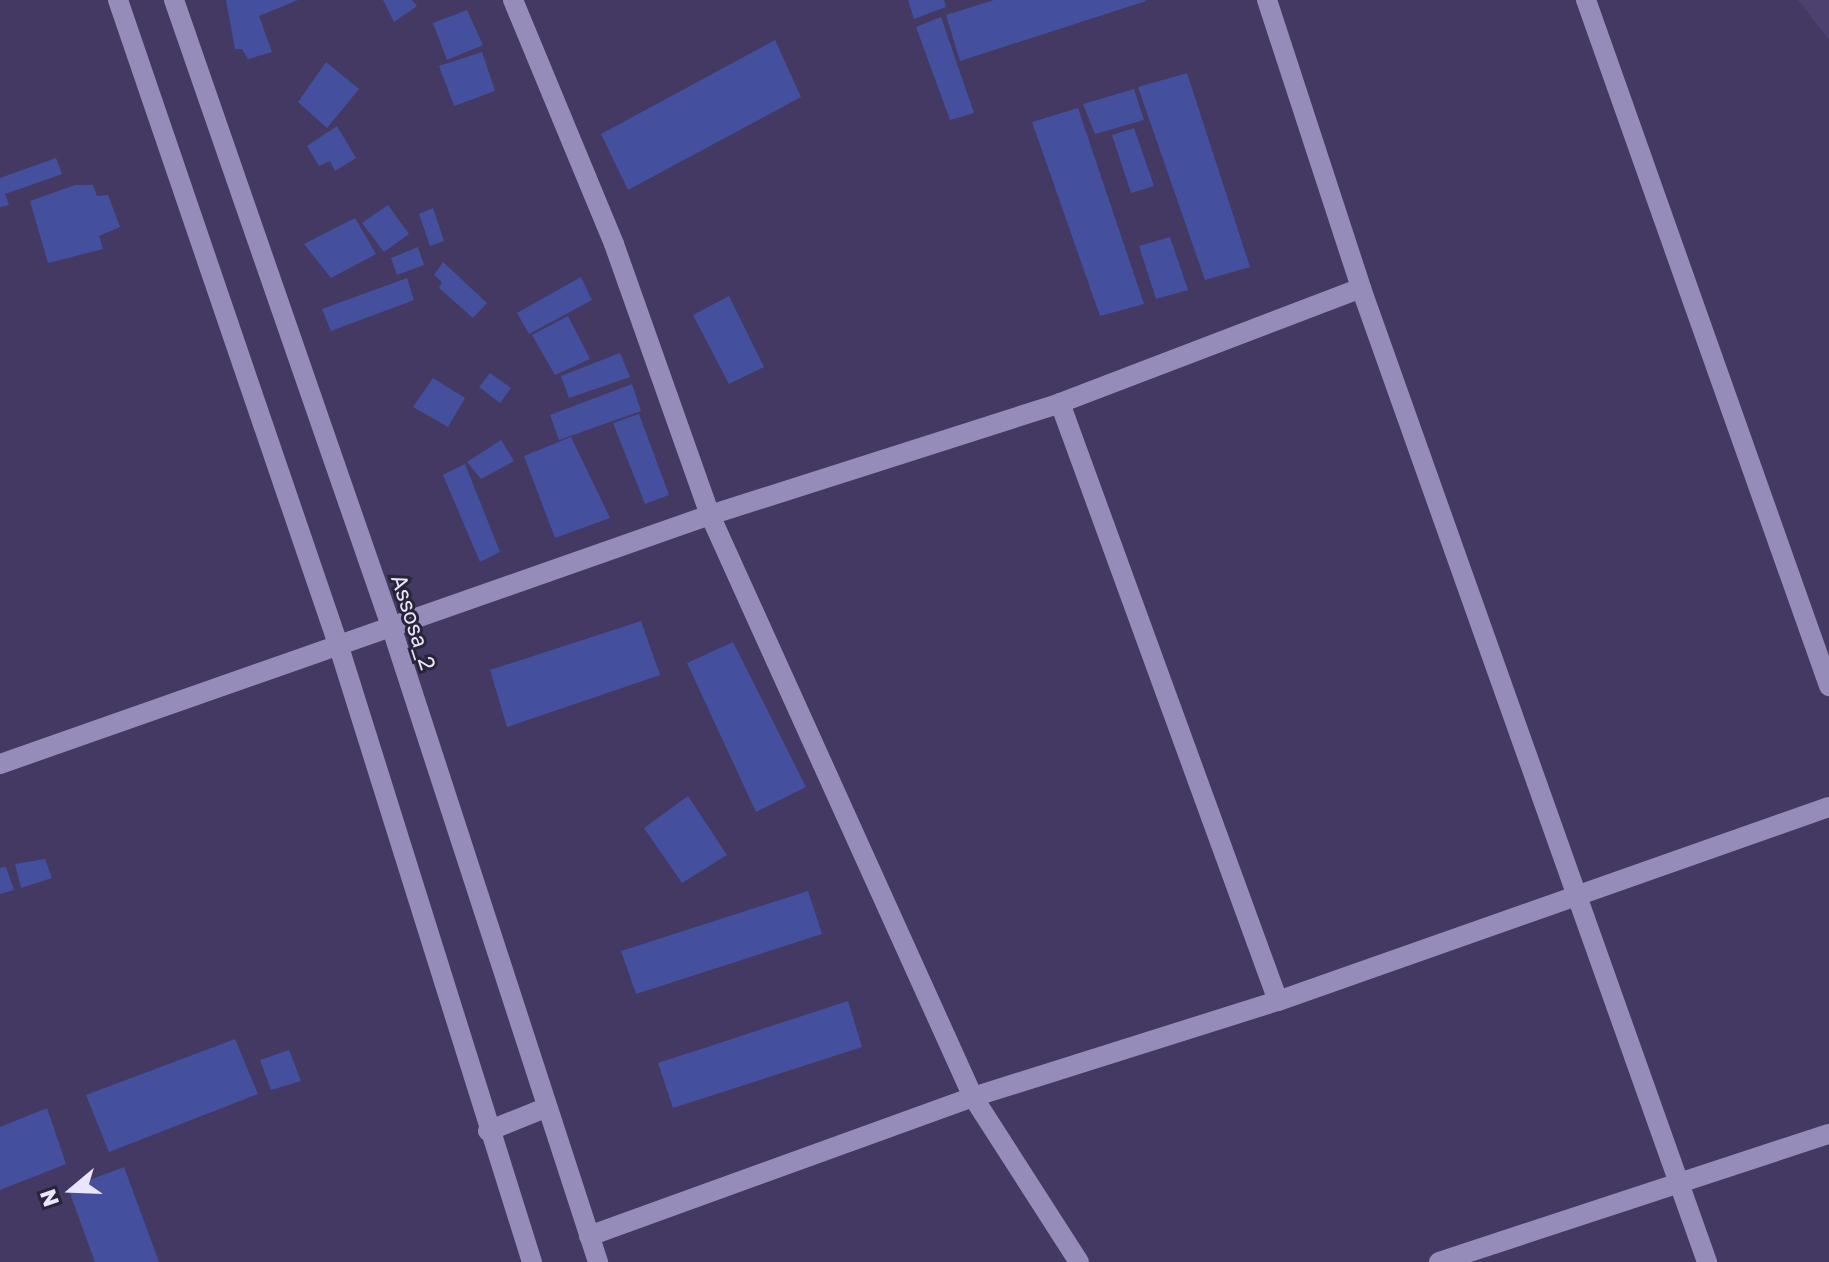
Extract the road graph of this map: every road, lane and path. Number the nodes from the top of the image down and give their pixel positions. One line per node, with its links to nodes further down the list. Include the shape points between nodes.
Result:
1 (118, 0): 10 (street)
2 (174, 0): 9 (street, Assosa_2)
3 (513, 0): 8 (street, via 614,244)
4 (1267, 0): 6 (street)
5 (1586, 0): 11 (street)
6 (1361, 288): 7 (street); 14 (street)
7 (1060, 403): 8 (street); 15 (street)
8 (710, 515): 9 (street); 16 (street)
9 (392, 629): 10 (street); 17 (street, Assosa_2)
10 (339, 647): 12 (street); 18 (street)
11 (1829, 686)
12 (0, 764)
13 (1829, 807): 14 (street)
14 (1578, 898): 15 (street); 20 (street)
15 (1278, 1001): 16 (street)
16 (973, 1097): 21 (street); 24 (street)
17 (545, 1108): 18 (street); 21 (street, Assosa_2)
18 (488, 1131): 22 (street)
19 (1829, 1134): 20 (street)
20 (1679, 1183): 25 (street); 26 (street)
21 (589, 1236): 23 (street, Assosa_2)
22 (532, 1262)
23 (598, 1262)
24 (1079, 1262)
25 (1439, 1262)
26 (1707, 1262)

